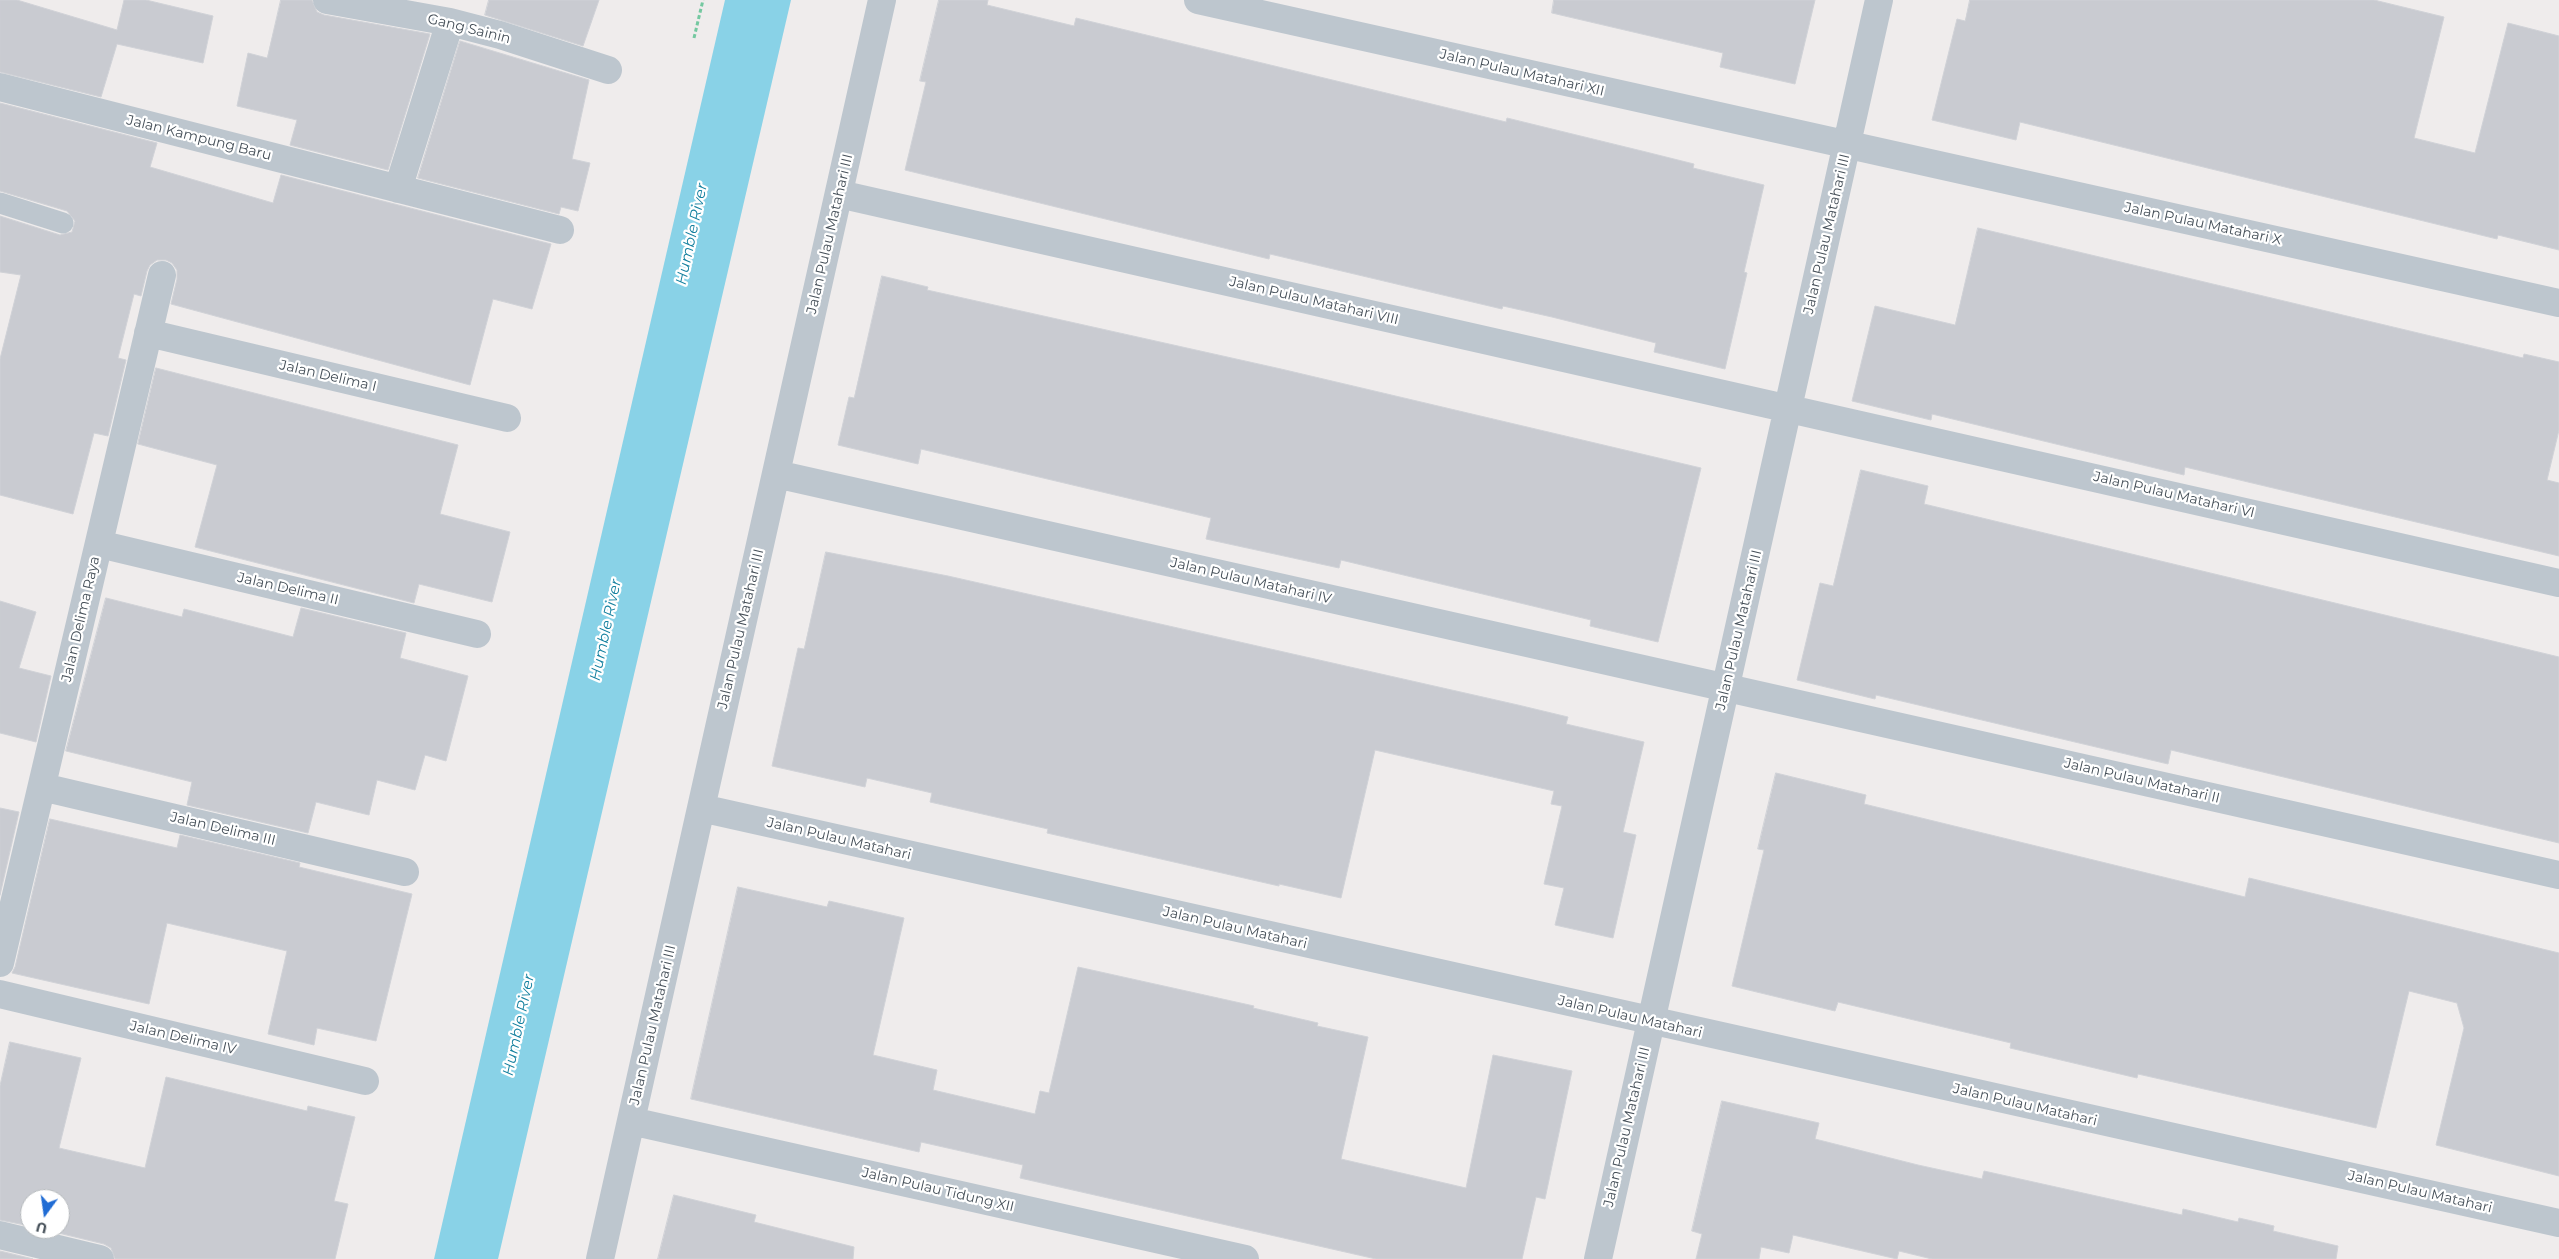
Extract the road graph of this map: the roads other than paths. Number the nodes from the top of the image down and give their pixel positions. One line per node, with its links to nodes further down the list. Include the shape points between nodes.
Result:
1 (327, 0): 5 (street, Gang Sainin)
2 (882, 0): 10 (street, Jalan Pulau Matahari III)
3 (1198, 0): 8 (street, Jalan Pulau Matahari XII)
4 (1880, 0): 8 (street, Jalan Pulau Matahari III)
5 (450, 22): 6 (street, Gang Sainin); 9 (street)
6 (608, 70)
7 (0, 87): 9 (street, Jalan Kampung Baru)
8 (1847, 146): 15 (street, Jalan Pulau Matahari X); 17 (street, Jalan Pulau Matahari III)
9 (398, 189): 13 (street, Jalan Kampung Baru)
10 (838, 194): 17 (street, Jalan Pulau Matahari VIII); 19 (street, Jalan Pulau Matahari III)
11 (0, 203): 12 (lane)
12 (63, 223)
13 (560, 230)
14 (162, 275): 16 (street, Jalan Delima Raya)
15 (2559, 303)
16 (148, 333): 18 (street, Jalan Delima I); 20 (street, Jalan Delima Raya)
17 (1789, 407): 21 (street, Jalan Pulau Matahari VI); 23 (street, Jalan Pulau Matahari III)
18 (507, 418)
19 (776, 474): 23 (street, Jalan Pulau Matahari IV); 25 (street, Jalan Pulau Matahari III)
20 (99, 544): 22 (street, Jalan Delima II); 24 (street, Jalan Delima Raya)
21 (2559, 583)
22 (477, 634)
23 (1726, 688): 27 (street, Jalan Pulau Matahari II); 30 (street, Jalan Pulau Matahari III)
24 (42, 786): 26 (street, Jalan Delima III); 28 (street, Jalan Delima Raya)
25 (701, 808): 30 (street, Jalan Pulau Matahari); 32 (street, Jalan Pulau Matahari III)
26 (405, 872)
27 (2559, 875)
28 (0, 963)
29 (0, 994): 31 (street, Jalan Delima IV)
30 (1651, 1022): 33 (street, Jalan Pulau Matahari); 38 (street, Jalan Pulau Matahari III)
31 (365, 1081)
32 (632, 1121): 36 (street, Jalan Pulau Matahari III); 37 (street, Jalan Pulau Tidung XII)
33 (2559, 1223)
34 (0, 1235): 35 (street)
35 (100, 1259)
36 (600, 1259)
37 (1245, 1259)
38 (1598, 1259)

